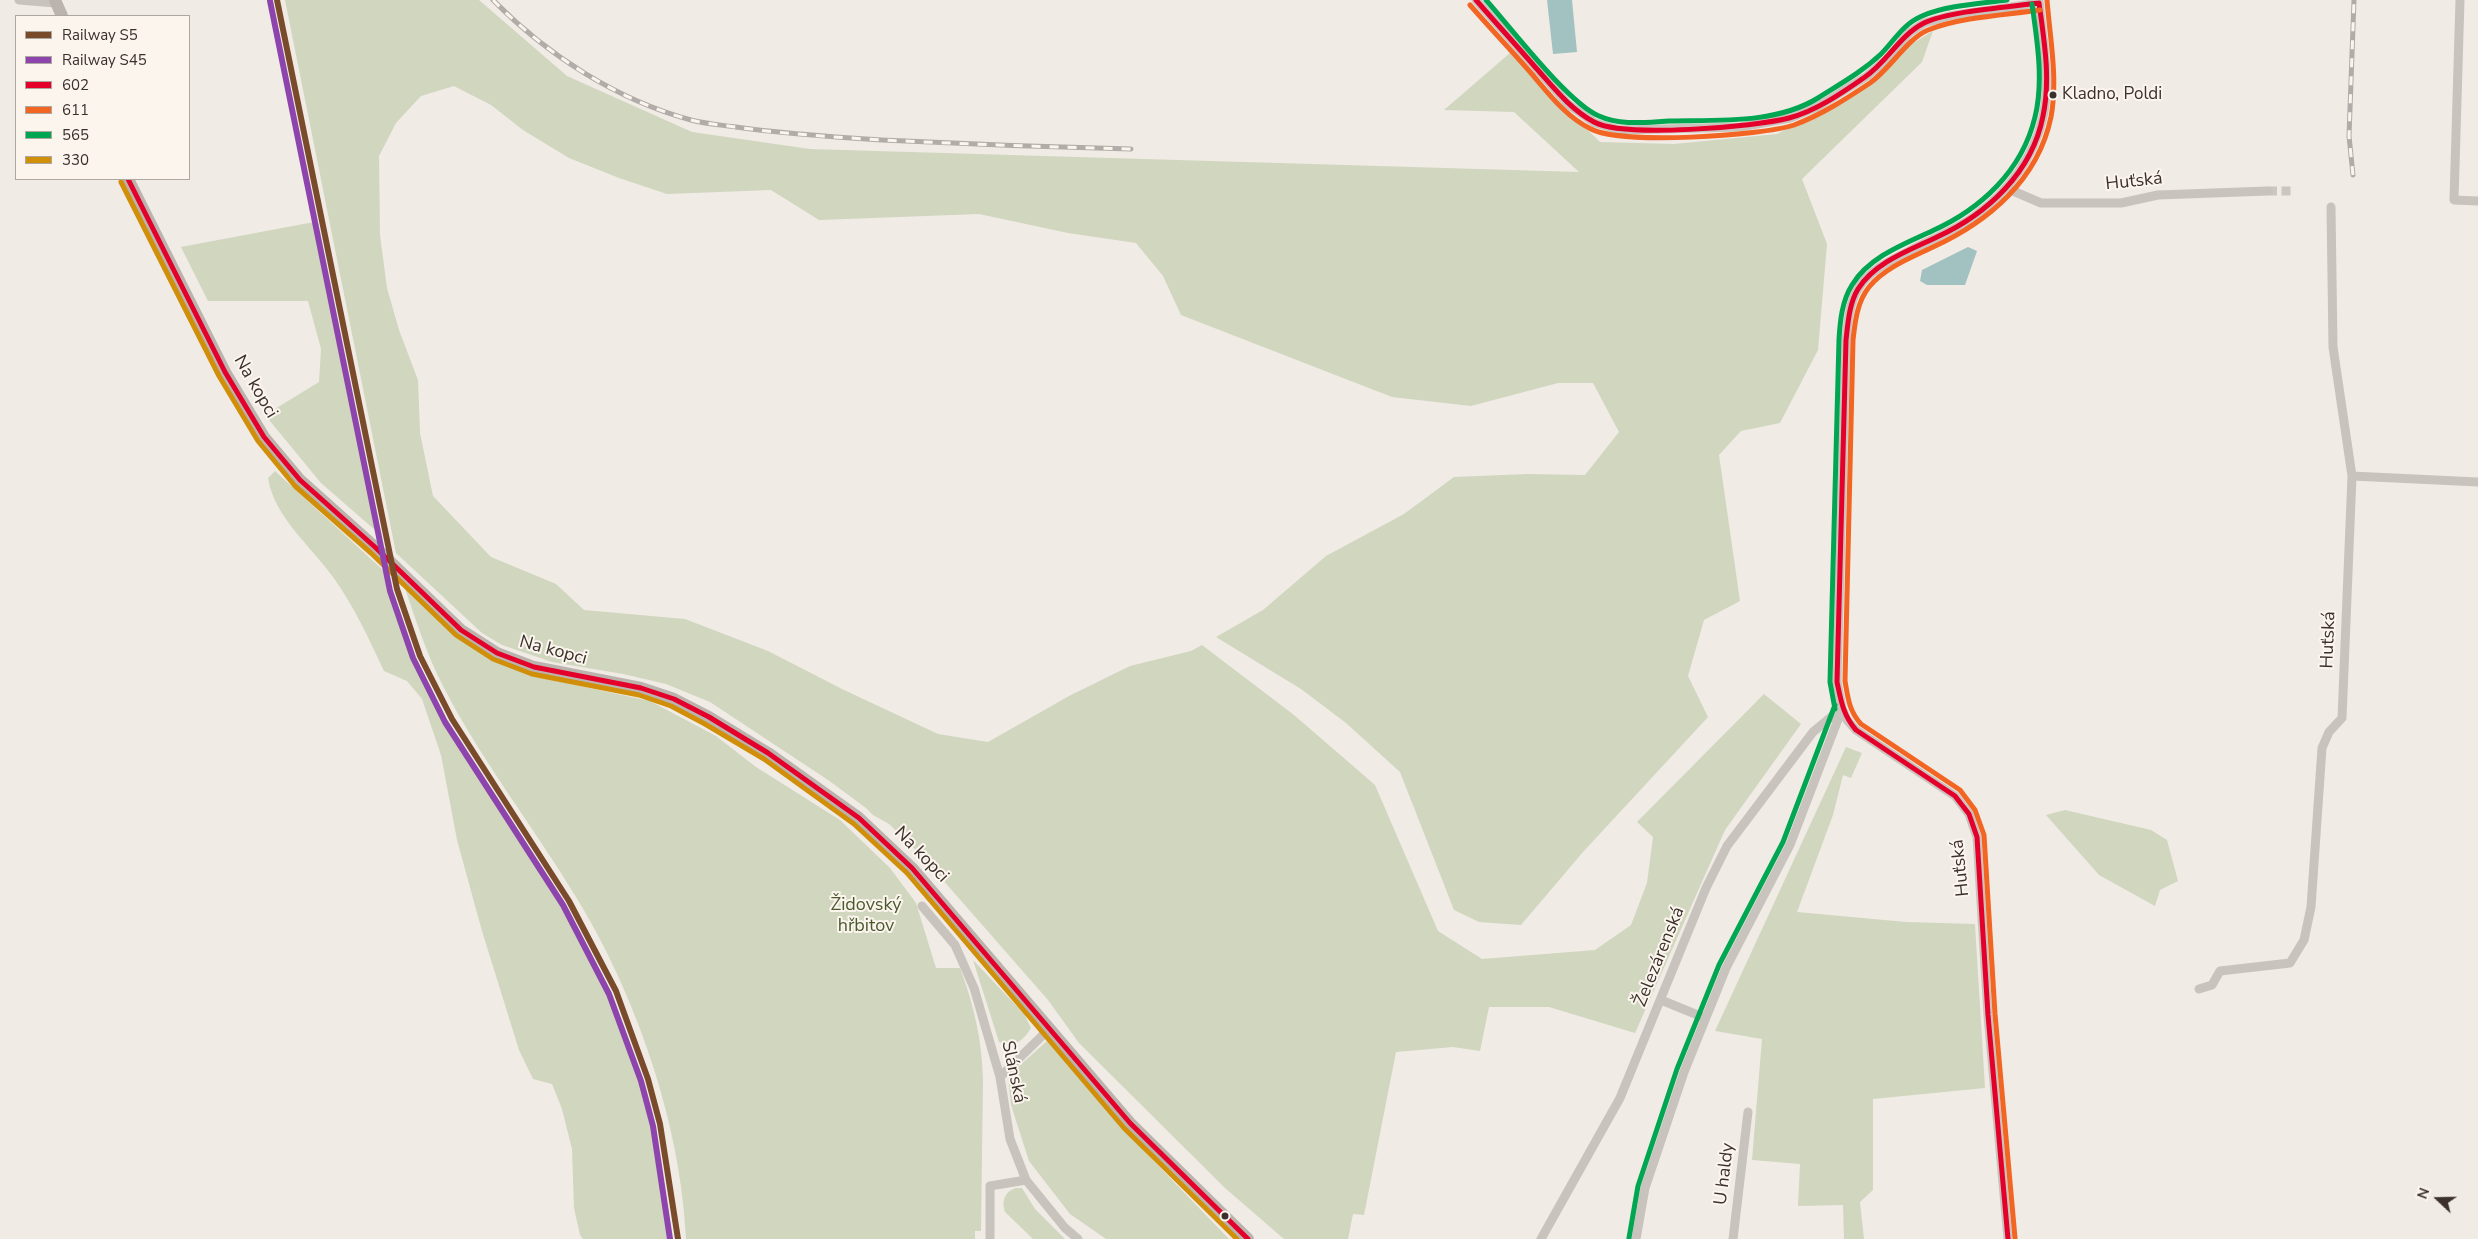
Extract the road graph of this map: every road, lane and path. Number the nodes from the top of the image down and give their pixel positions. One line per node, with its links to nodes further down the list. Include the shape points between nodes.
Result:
1 (19, 0): 4 (street)
2 (1476, 0): 5 (street, via 1568,104 1595,123 1620,130 1740,127 1790,118 1818,106 1867,76 1909,33 1924,23)
3 (2460, 0): 10 (street, via 2454,200)
4 (56, 2): 6 (main road)
5 (2039, 2): 8 (street, Huťská, via 2044,63 2043,116 2025,164)
6 (62, 15)
7 (129, 180): 19 (main road, Na kopci, via 225,372 264,437 300,480 461,630 497,653 534,667 641,688 674,699 768,753 859,818 912,868)
8 (2006, 188): 9 (street, Huťská, via 2042,202 2121,202 2158,195); 14 (street, Huťská, via 1976,216 1877,269 1858,288 1850,306 1846,340 1837,682)
9 (2268, 191)
10 (2478, 201)
11 (2331, 207): 12 (street, Huťská, via 2333,347)
12 (2352, 476): 13 (street); 16 (street, Huťská, via 2342,718 2329,732 2322,748 2311,906 2304,940 2290,963 2220,971 2212,985)
13 (2478, 482)
14 (1842, 708): 17 (street, Železárenská, via 1813,732 1727,846 1706,888); 18 (street, via 1790,846 1726,968); 29 (street, Huťská, via 1856,730 1955,796 1968,814 1977,837 1988,1015)
15 (922, 906): 20 (street, Slánská, via 955,945 974,988)
16 (2199, 989)
17 (1661, 1000): 18 (street); 26 (street, Železárenská, via 1620,1098)
18 (1705, 1018): 27 (street, via 1665,1123 1645,1188)
19 (1050, 1028): 20 (street); 25 (main road, via 1130,1123)
20 (1000, 1076): 22 (street, Slánská, via 1010,1140)
21 (1748, 1112): 28 (street, U haldy)
22 (1026, 1180): 23 (street, via 990,1186); 24 (street, Slánská, via 1064,1228)
23 (990, 1239)
24 (1078, 1239)
25 (1248, 1239)
26 (1541, 1239)
27 (1636, 1239)
28 (1733, 1239)
29 (2008, 1239)

